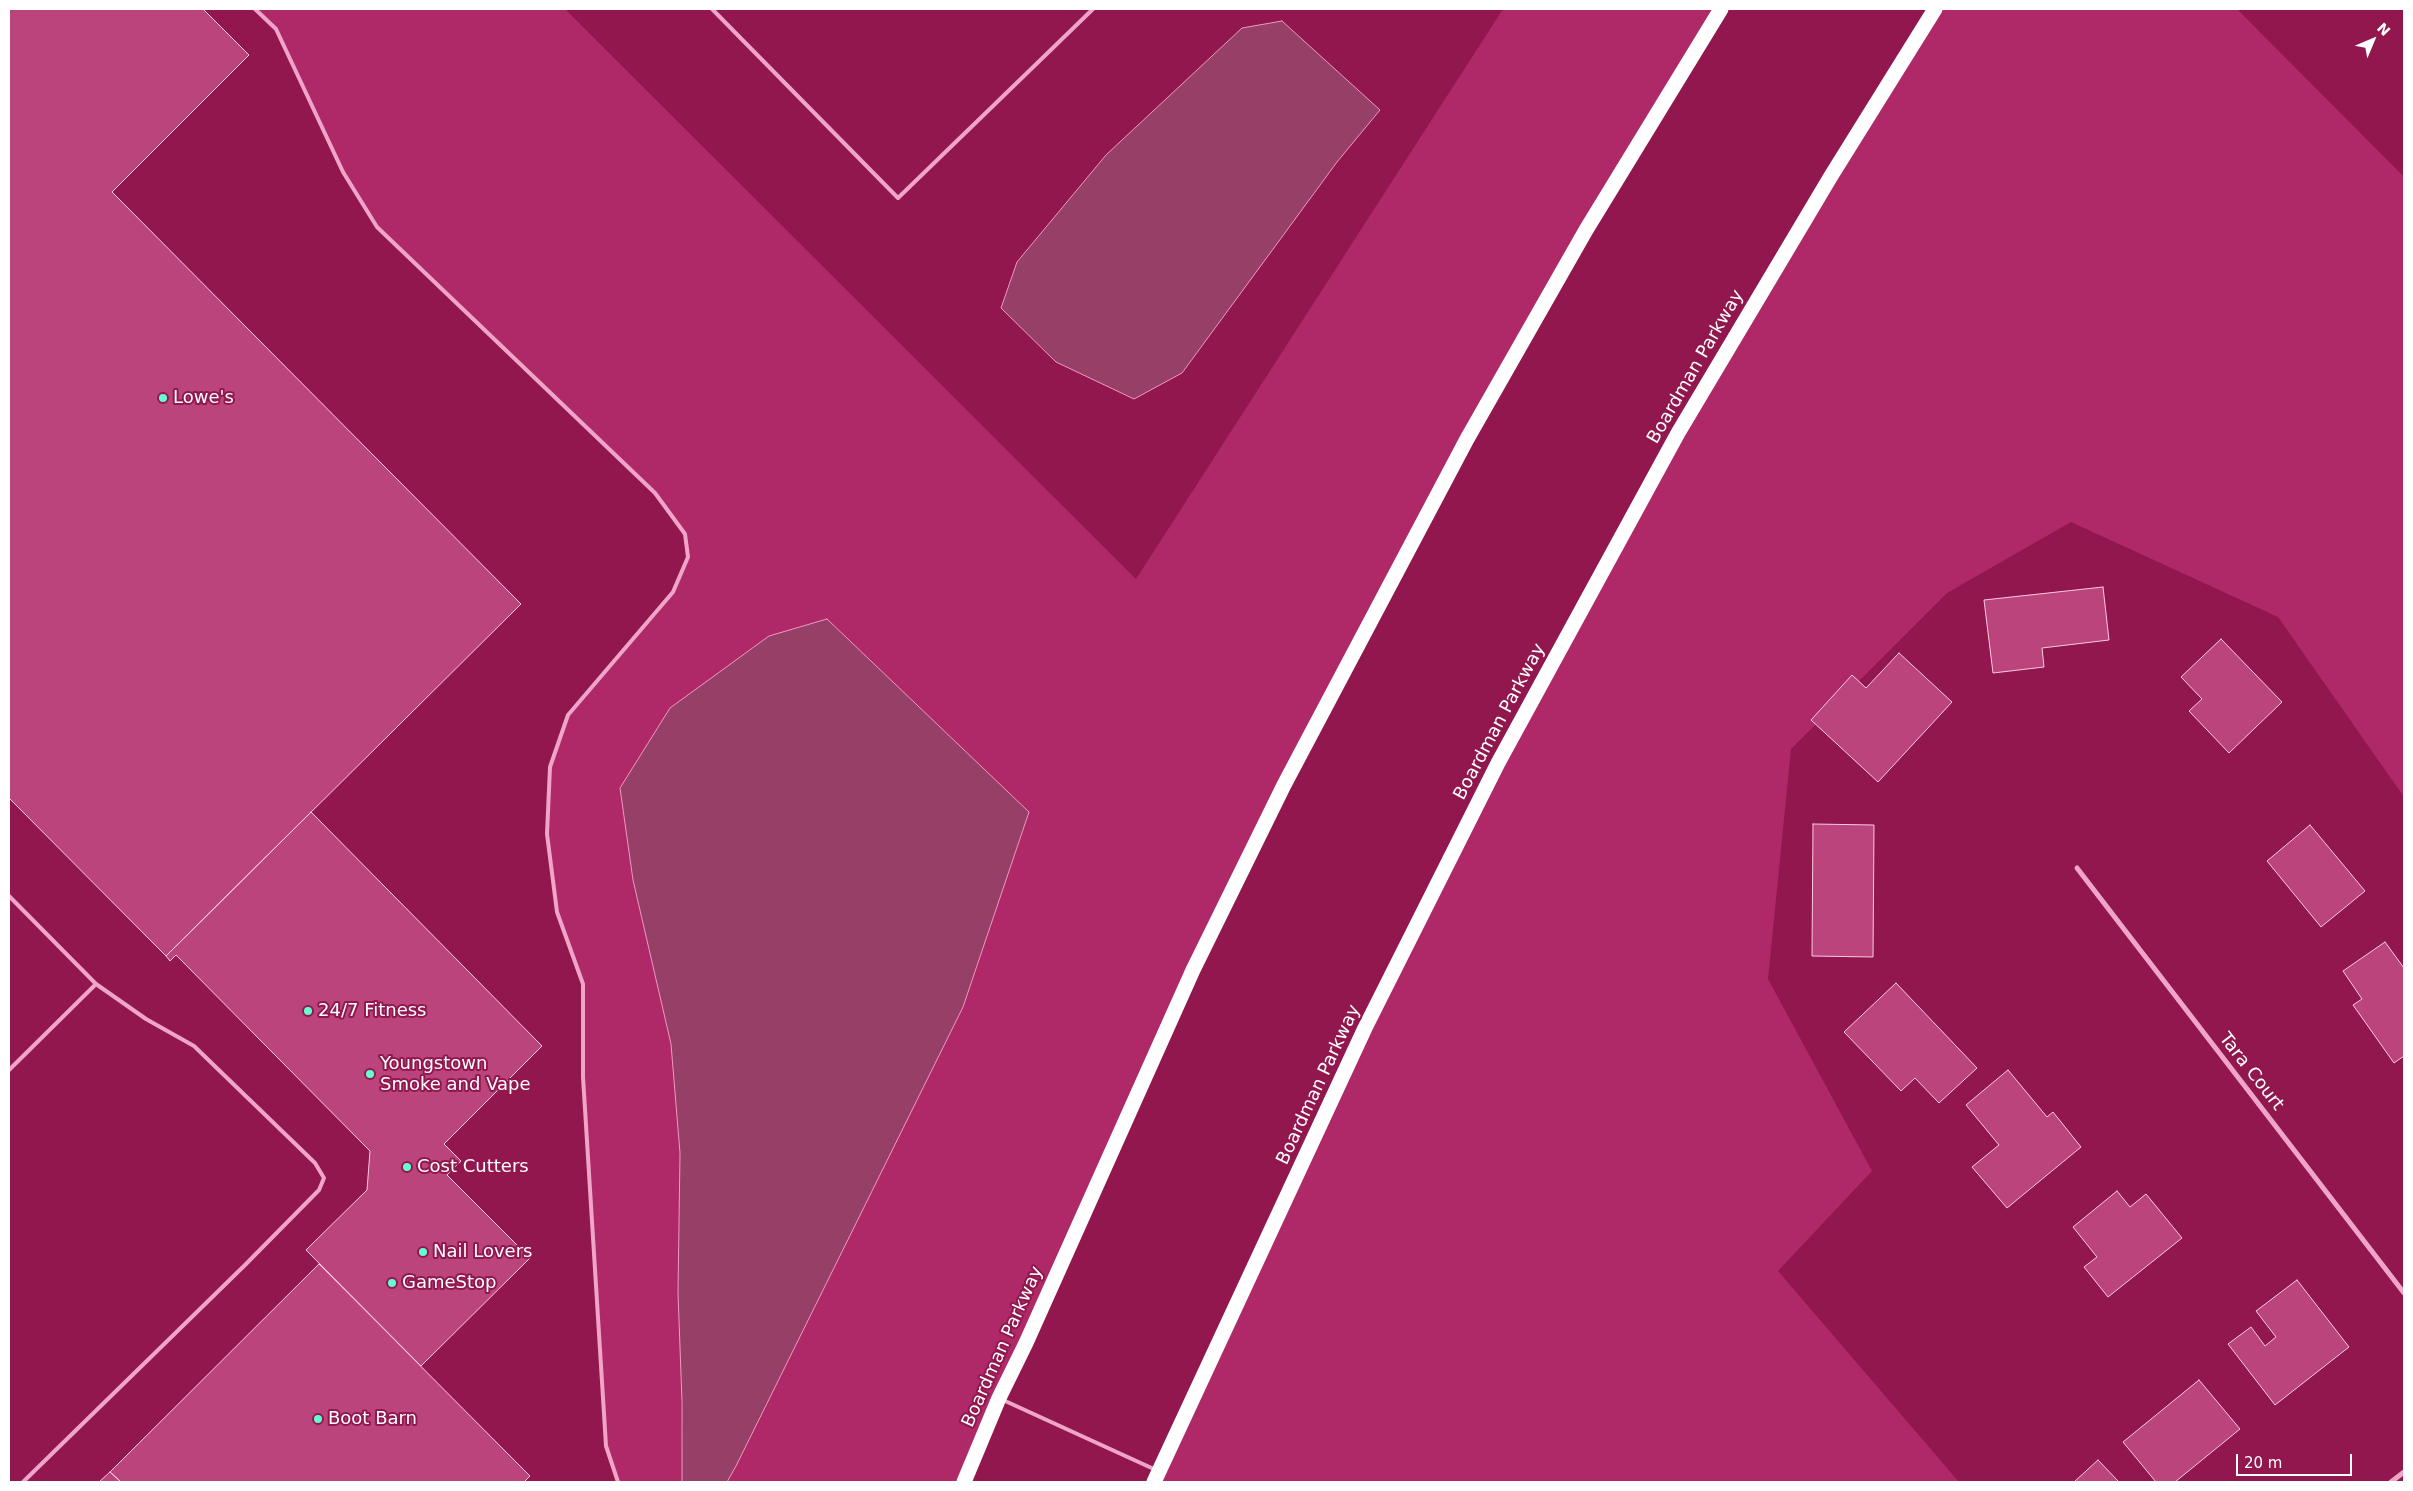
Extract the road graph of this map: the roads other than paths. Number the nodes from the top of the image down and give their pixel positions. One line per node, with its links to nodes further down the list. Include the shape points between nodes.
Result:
1 (255, 9): 15 (lane, via 276,29 343,172 377,227 655,493 685,534 688,557 673,592 568,715 550,767 547,834 556,912 583,984 583,1077 606,1446)
2 (712, 9): 3 (lane, via 898,198)
3 (1093, 9)
4 (1721, 9): 11 (highway, Boardman Parkway, via 1586,230 1483,410 1284,784 1193,970)
5 (1935, 9): 13 (highway, Boardman Parkway, via 1678,433 1498,763 1365,1028)
6 (2077, 868): 10 (street, Tara Court)
7 (9, 896): 8 (lane)
8 (96, 984): 9 (lane); 14 (lane, via 146,1019 194,1046 315,1163 324,1178 319,1190 245,1266)
9 (9, 1070)
10 (2404, 1293)
11 (999, 1398): 13 (lane); 16 (highway, Boardman Parkway)
12 (2404, 1472): 17 (street)
13 (1157, 1477)
14 (23, 1482)
15 (618, 1482)
16 (964, 1482)
17 (2391, 1482)

